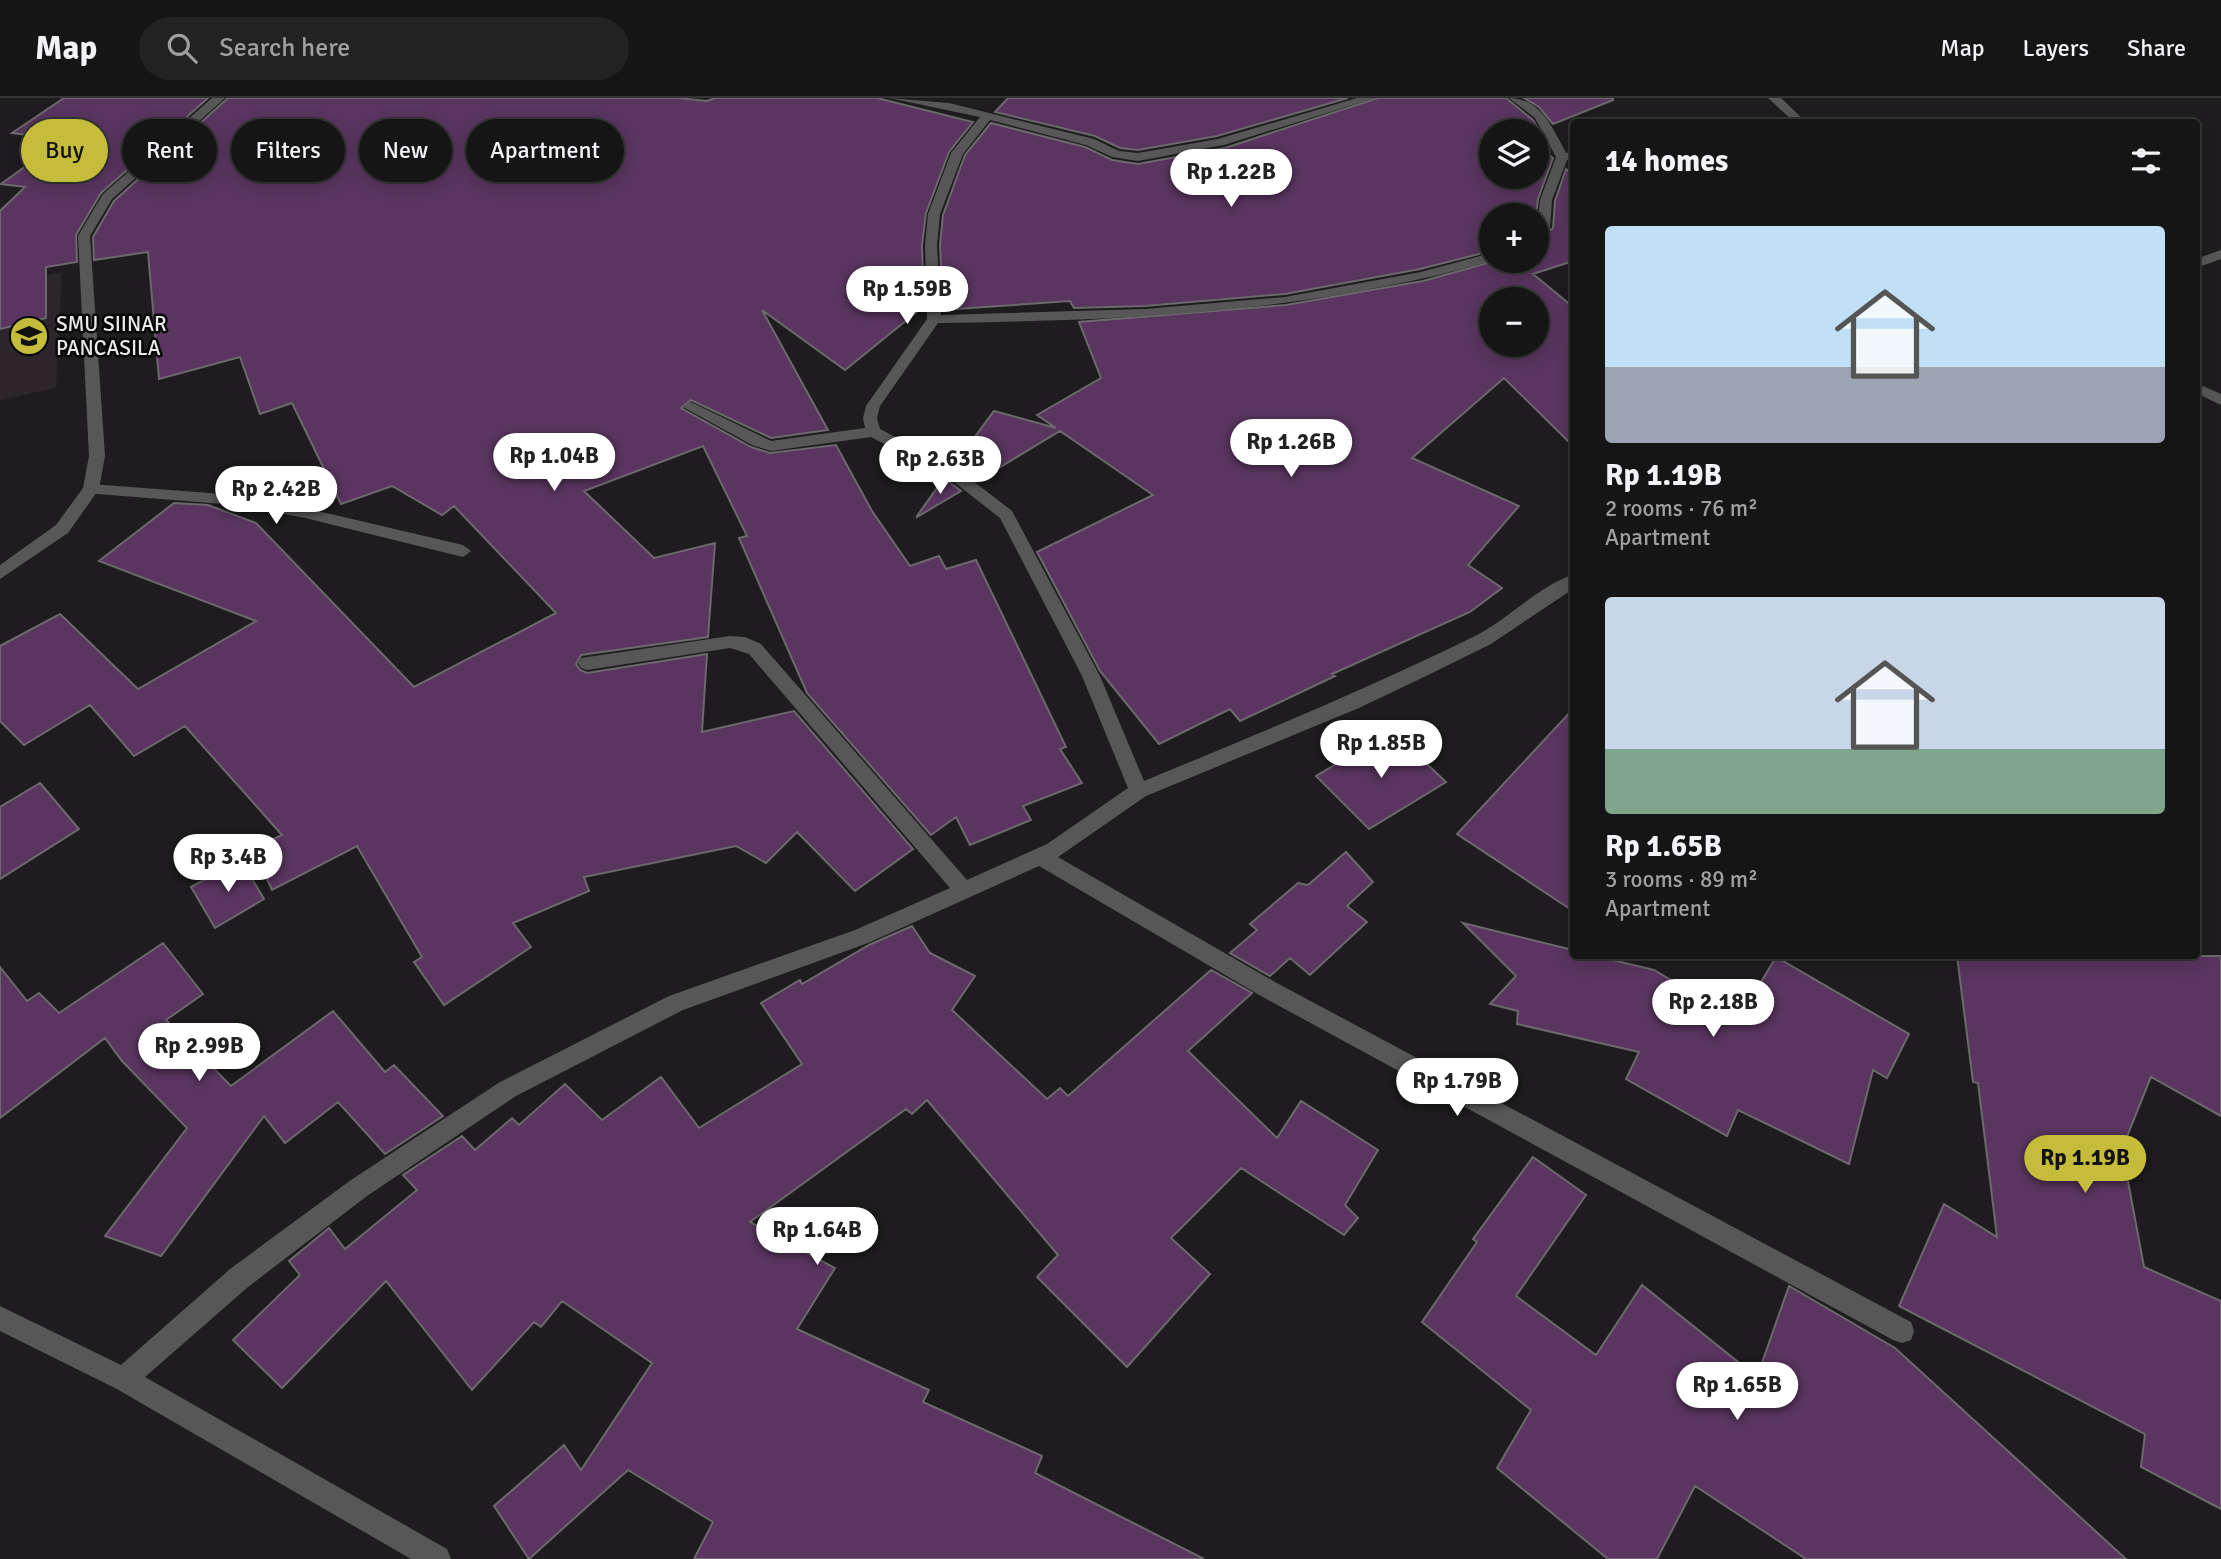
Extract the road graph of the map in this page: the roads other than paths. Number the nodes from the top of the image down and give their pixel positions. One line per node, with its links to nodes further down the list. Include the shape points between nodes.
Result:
1 (219, 98): 18 (street, via 107,197 83,236 97,456)
2 (895, 98): 6 (street)
3 (1369, 98): 6 (street, via 1220,142 1138,157)
4 (1515, 98): 8 (street, via 1540,116)
5 (1774, 98): 7 (street)
6 (987, 116): 13 (street, via 957,153 934,214)
7 (1797, 119)
8 (1567, 156): 9 (street)
9 (1546, 203)
10 (2221, 254): 12 (street)
11 (1479, 261): 13 (street, via 1368,290 1249,305)
12 (2200, 262)
13 (934, 319): 17 (street, via 873,406)
14 (2200, 389): 15 (street)
15 (2221, 400)
16 (690, 407): 17 (street, via 771,446)
17 (873, 432): 23 (street, via 954,474 1006,515 1091,676)
18 (91, 489): 19 (street, via 236,500); 20 (street, via 62,529)
19 (463, 551)
20 (0, 573)
21 (1570, 583): 23 (street, via 1485,639 1353,704)
22 (587, 663): 25 (street, via 730,642 755,649)
23 (1139, 791): 24 (street)
24 (1040, 856): 25 (street); 27 (street, via 1433,1080)
25 (964, 890): 28 (street, via 861,937 676,1003 508,1089 359,1188 249,1269)
26 (0, 1318): 28 (street)
27 (1902, 1331)
28 (124, 1379): 29 (street)
29 (437, 1559)

